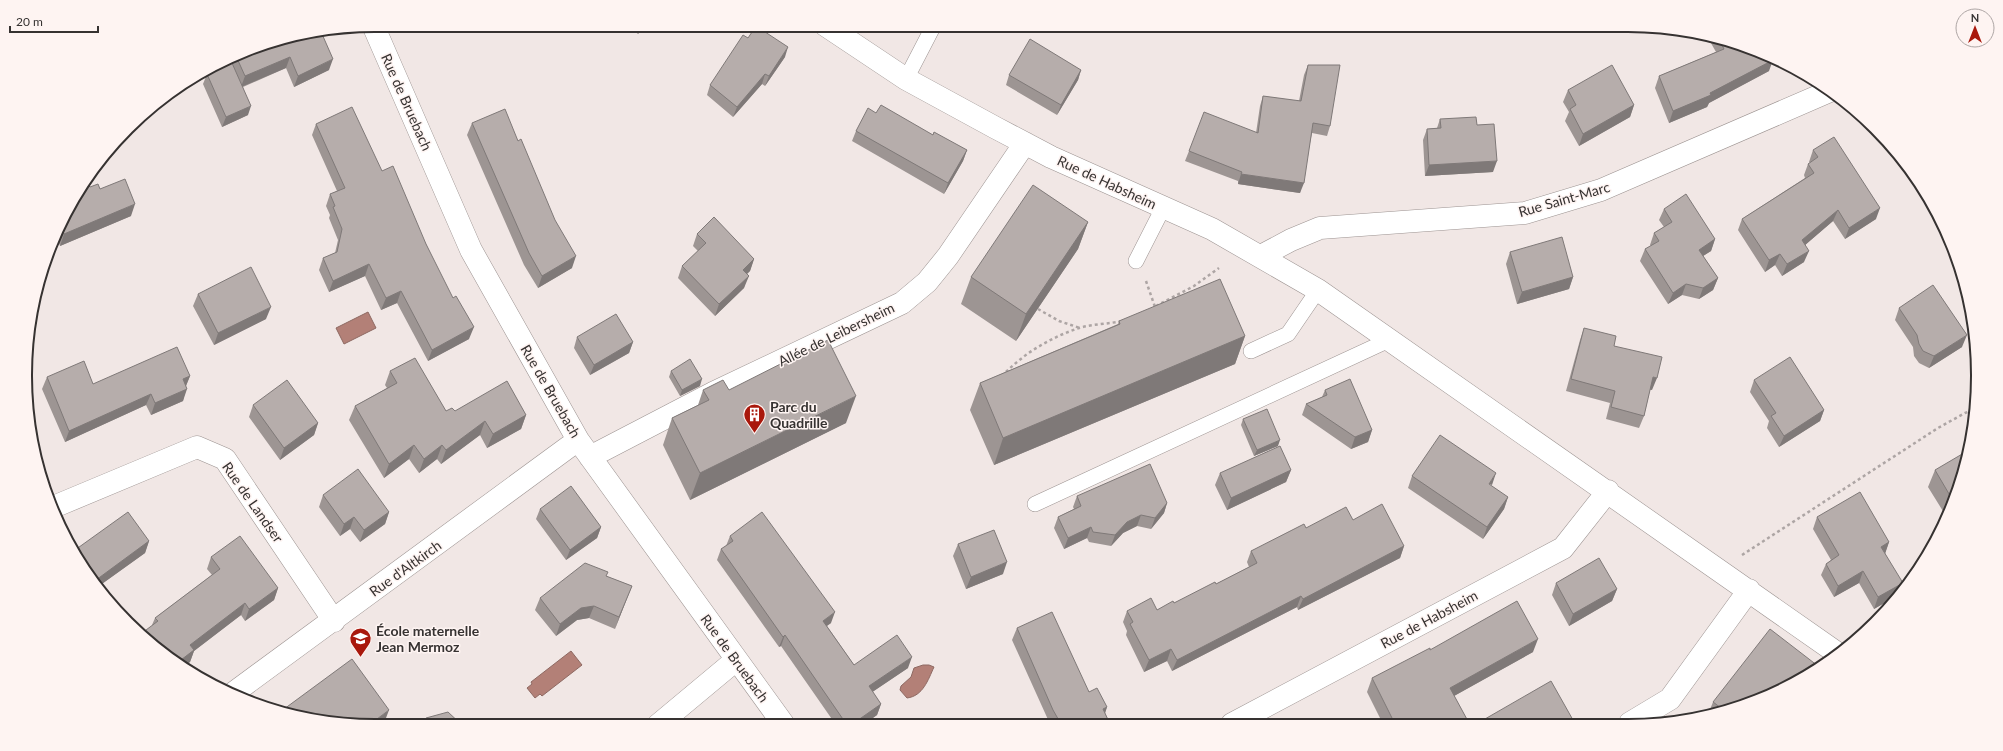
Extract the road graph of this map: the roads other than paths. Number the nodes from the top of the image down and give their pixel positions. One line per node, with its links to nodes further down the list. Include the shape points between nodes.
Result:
1 (377, 32): 13 (street, Rue de Bruebach, via 471,250)
2 (836, 32): 4 (street, Rue de Habsheim)
3 (930, 32): 4 (lane)
4 (906, 79): 6 (street, Rue de Habsheim)
5 (1824, 94): 8 (street, Rue Saint-Marc, via 1601,190 1525,213 1320,228)
6 (1024, 143): 7 (street, Rue de Habsheim); 13 (street, Allée de Leibersheim, via 948,256 927,282 902,303 713,393)
7 (1163, 208): 8 (street, Rue de Habsheim, via 1212,229); 9 (lane)
8 (1261, 256): 10 (street, Rue de Habsheim)
9 (1136, 261)
10 (1318, 290): 11 (street, Rue de Habsheim); 12 (lane, via 1288,334)
11 (1389, 340): 14 (street, Rue de Habsheim); 15 (lane)
12 (1250, 351)
13 (584, 448): 18 (street, Rue d'Altkirch); 20 (street, Rue de Bruebach)
14 (1608, 491): 17 (street, Rue de Habsheim); 24 (street, Rue de Habsheim, via 1563,548)
15 (1035, 504)
16 (57, 505): 18 (street, Rue de Landser, via 197,447 225,459)
17 (1749, 590): 19 (street, Rue de Habsheim); 25 (street, via 1670,699)
18 (334, 621): 21 (street, Rue d'Altkirch)
19 (1833, 650)
20 (736, 660): 22 (street); 23 (street, Rue de Bruebach)
21 (237, 690)
22 (665, 719)
23 (780, 719)
24 (1241, 719)
25 (1637, 719)

